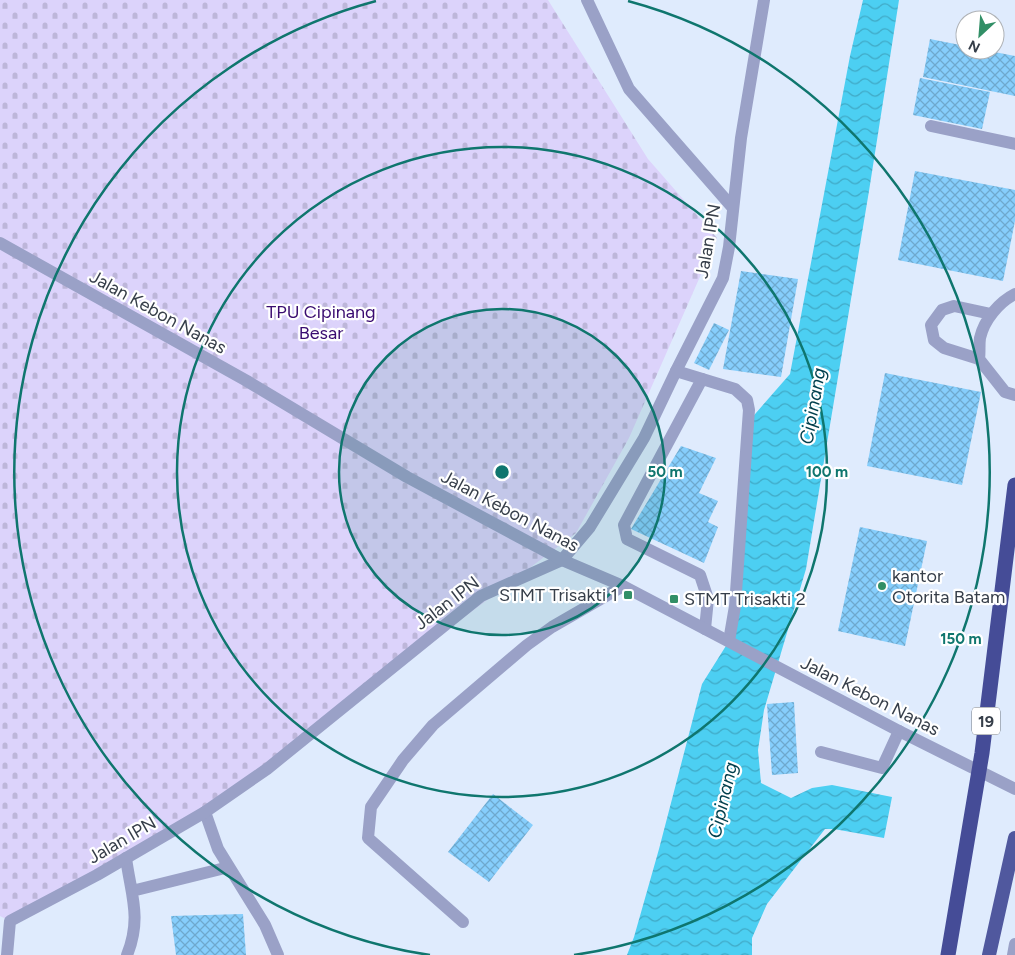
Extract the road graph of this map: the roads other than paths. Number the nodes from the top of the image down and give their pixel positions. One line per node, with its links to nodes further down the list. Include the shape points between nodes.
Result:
1 (587, 0): 5 (street, via 629,89)
2 (764, 0): 5 (street, Jalan IPN, via 740,138)
3 (931, 126): 4 (street)
4 (1015, 144)
5 (733, 208): 10 (street, Jalan IPN, via 723,278)
6 (0, 243): 14 (street, Jalan Kebon Nanas, via 247,381 407,477)
7 (1015, 294): 8 (street)
8 (991, 314): 9 (street, via 981,337); 9 (street, via 954,306 942,310 931,325 934,340 944,348)
9 (979, 359): 12 (street, via 1005,392)
10 (676, 371): 11 (street); 14 (street, Jalan IPN, via 644,438 590,527)
11 (702, 379): 16 (street, via 624,525 627,539 700,575 708,599); 17 (street, via 735,389 747,400 749,410)
12 (1015, 396)
13 (1015, 485): 32 (highway, 19, bridge, via 982,753)
14 (562, 560): 15 (street, Jalan Kebon Nanas); 21 (street, Jalan IPN, via 481,596 267,769)
15 (623, 586): 16 (street, Jalan Kebon Nanas); 27 (street, via 527,645 433,725 403,760 371,807 368,838)
16 (705, 629): 17 (street, Jalan Kebon Nanas)
17 (733, 643): 18 (street, Jalan Kebon Nanas)
18 (899, 731): 19 (street, via 882,768); 20 (street, Jalan Kebon Nanas)
19 (821, 752)
20 (1015, 789)
21 (205, 812): 23 (street, Jalan IPN); 24 (street, via 218,849)
22 (1015, 838): 33 (highway)
23 (126, 858): 25 (street); 26 (street, Jalan IPN)
24 (230, 867): 25 (street); 31 (street, via 265,924)
25 (132, 891): 30 (street, via 136,920)
26 (5, 918): 29 (street, Jalan IPN)
27 (463, 922)
28 (1015, 944): 34 (street)
29 (7, 955)
30 (127, 955)
31 (278, 955)
32 (948, 955)
33 (989, 955)
34 (1012, 955)

